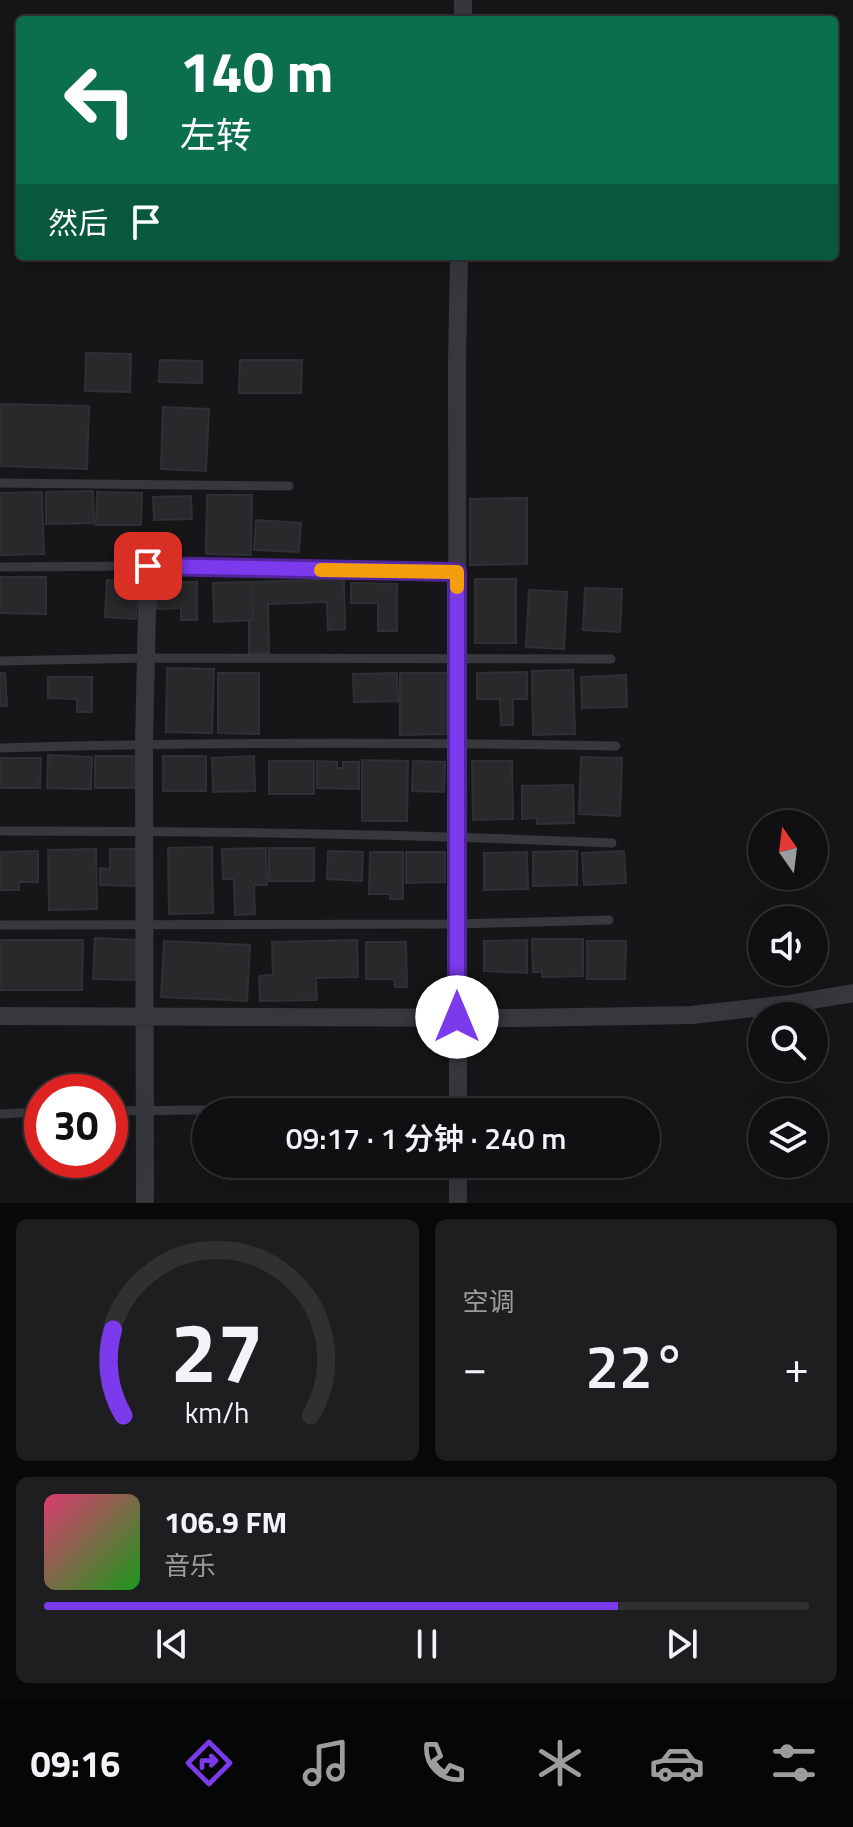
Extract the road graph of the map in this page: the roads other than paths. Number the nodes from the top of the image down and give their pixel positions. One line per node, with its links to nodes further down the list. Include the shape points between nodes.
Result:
1 (459, 260): 6 (street)
2 (0, 483): 3 (lane)
3 (289, 486)
4 (148, 566): 5 (lane); 6 (lane); 7 (street)
5 (0, 567)
6 (457, 572): 8 (street)
7 (146, 658): 8 (lane); 10 (lane); 12 (street)
8 (457, 659): 9 (lane); 11 (street)
9 (611, 659)
10 (0, 661)
11 (457, 743): 12 (lane); 13 (lane); 17 (street)
12 (144, 744): 14 (lane); 16 (street)
13 (616, 746)
14 (0, 748)
15 (0, 831): 16 (lane)
16 (144, 831): 17 (lane); 20 (street)
17 (457, 836): 18 (lane); 21 (street)
18 (612, 843)
19 (609, 920): 21 (lane)
20 (144, 924): 21 (lane); 22 (lane); 25 (street)
21 (457, 924): 26 (street)
22 (0, 925)
23 (853, 993): 26 (street, via 692,1015)
24 (0, 1016): 25 (street)
25 (144, 1017): 26 (street); 29 (street)
26 (457, 1017): 27 (street)
27 (458, 1098)
28 (128, 1110): 29 (lane)
29 (146, 1110): 30 (lane); 34 (street)
30 (192, 1110)
31 (24, 1113): 32 (lane)
32 (0, 1114)
33 (458, 1178): 35 (street)
34 (145, 1203)
35 (458, 1203)

